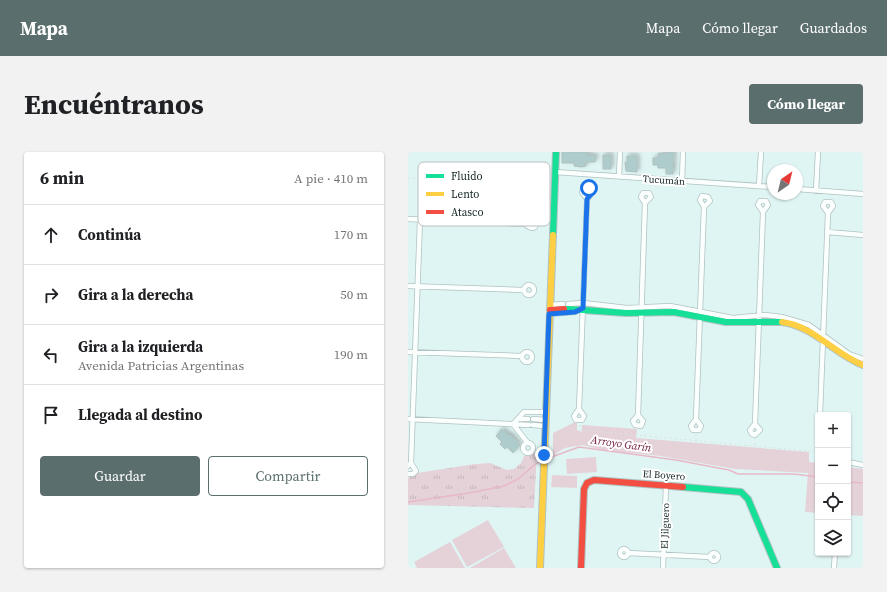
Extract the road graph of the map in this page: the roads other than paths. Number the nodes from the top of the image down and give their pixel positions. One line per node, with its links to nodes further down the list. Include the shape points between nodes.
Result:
1 (556, 152): 6 (street)
2 (620, 152): 7 (street)
3 (682, 152): 8 (street)
4 (761, 152): 9 (street)
5 (818, 152): 12 (street)
6 (555, 172): 7 (street, Tucumán); 28 (street)
7 (619, 176): 8 (street, Tucumán)
8 (682, 181): 9 (street, Tucumán)
9 (759, 186): 10 (street, Tucumán)
10 (767, 187)
11 (803, 190): 12 (street)
12 (816, 191): 13 (street)
13 (863, 194)
14 (587, 199): 27 (street)
15 (646, 203): 29 (street)
16 (704, 207): 30 (street)
17 (763, 212): 31 (street)
18 (828, 213): 22 (street)
19 (408, 219): 20 (street)
20 (418, 220)
21 (420, 226): 25 (street)
22 (827, 232): 23 (street); 32 (street)
23 (863, 235)
24 (408, 286): 25 (street)
25 (418, 286): 26 (street); 34 (street)
26 (523, 290)
27 (583, 306): 28 (street); 28 (street, via 575,312); 29 (street, via 627,313); 38 (street)
28 (550, 309): 39 (street)
29 (642, 310): 30 (street); 41 (street)
30 (700, 314): 31 (street, via 725,322); 46 (street, via 696,419 691,426)
31 (759, 318): 32 (street, via 796,325); 47 (street, via 755,424 750,430)
32 (823, 337): 36 (street, via 849,354); 37 (street, via 843,356); 40 (street)
33 (408, 352): 34 (street)
34 (415, 353): 35 (street); 42 (street)
35 (521, 356)
36 (863, 359)
37 (863, 365)
38 (579, 409): 38 (street, via 574,416 580,421 584,416)
39 (546, 412): 43 (street, via 524,412); 44 (street)
40 (820, 412)
41 (638, 415): 41 (street, via 633,421 639,426 643,422)
42 (410, 419): 45 (street); 49 (street)
43 (518, 419): 44 (street); 45 (street)
44 (545, 423): 45 (street); 59 (street)
45 (514, 424): 48 (street)
46 (696, 431)
47 (755, 435)
48 (527, 442)
49 (410, 457): 51 (street)
50 (851, 462): 52 (street)
51 (409, 464): 53 (street, via 416,471)
52 (863, 464)
53 (408, 474)
54 (666, 485): 56 (street, El Jilguero); 60 (street, El Boyero, via 594,480 587,483 583,493); 62 (street, El Boyero, via 735,490 745,495)
55 (628, 553): 56 (street)
56 (664, 555): 58 (street); 61 (street, El Jilguero)
57 (835, 556): 63 (street)
58 (710, 557)
59 (540, 568)
60 (581, 568)
61 (663, 568)
62 (777, 568)
63 (834, 568)

